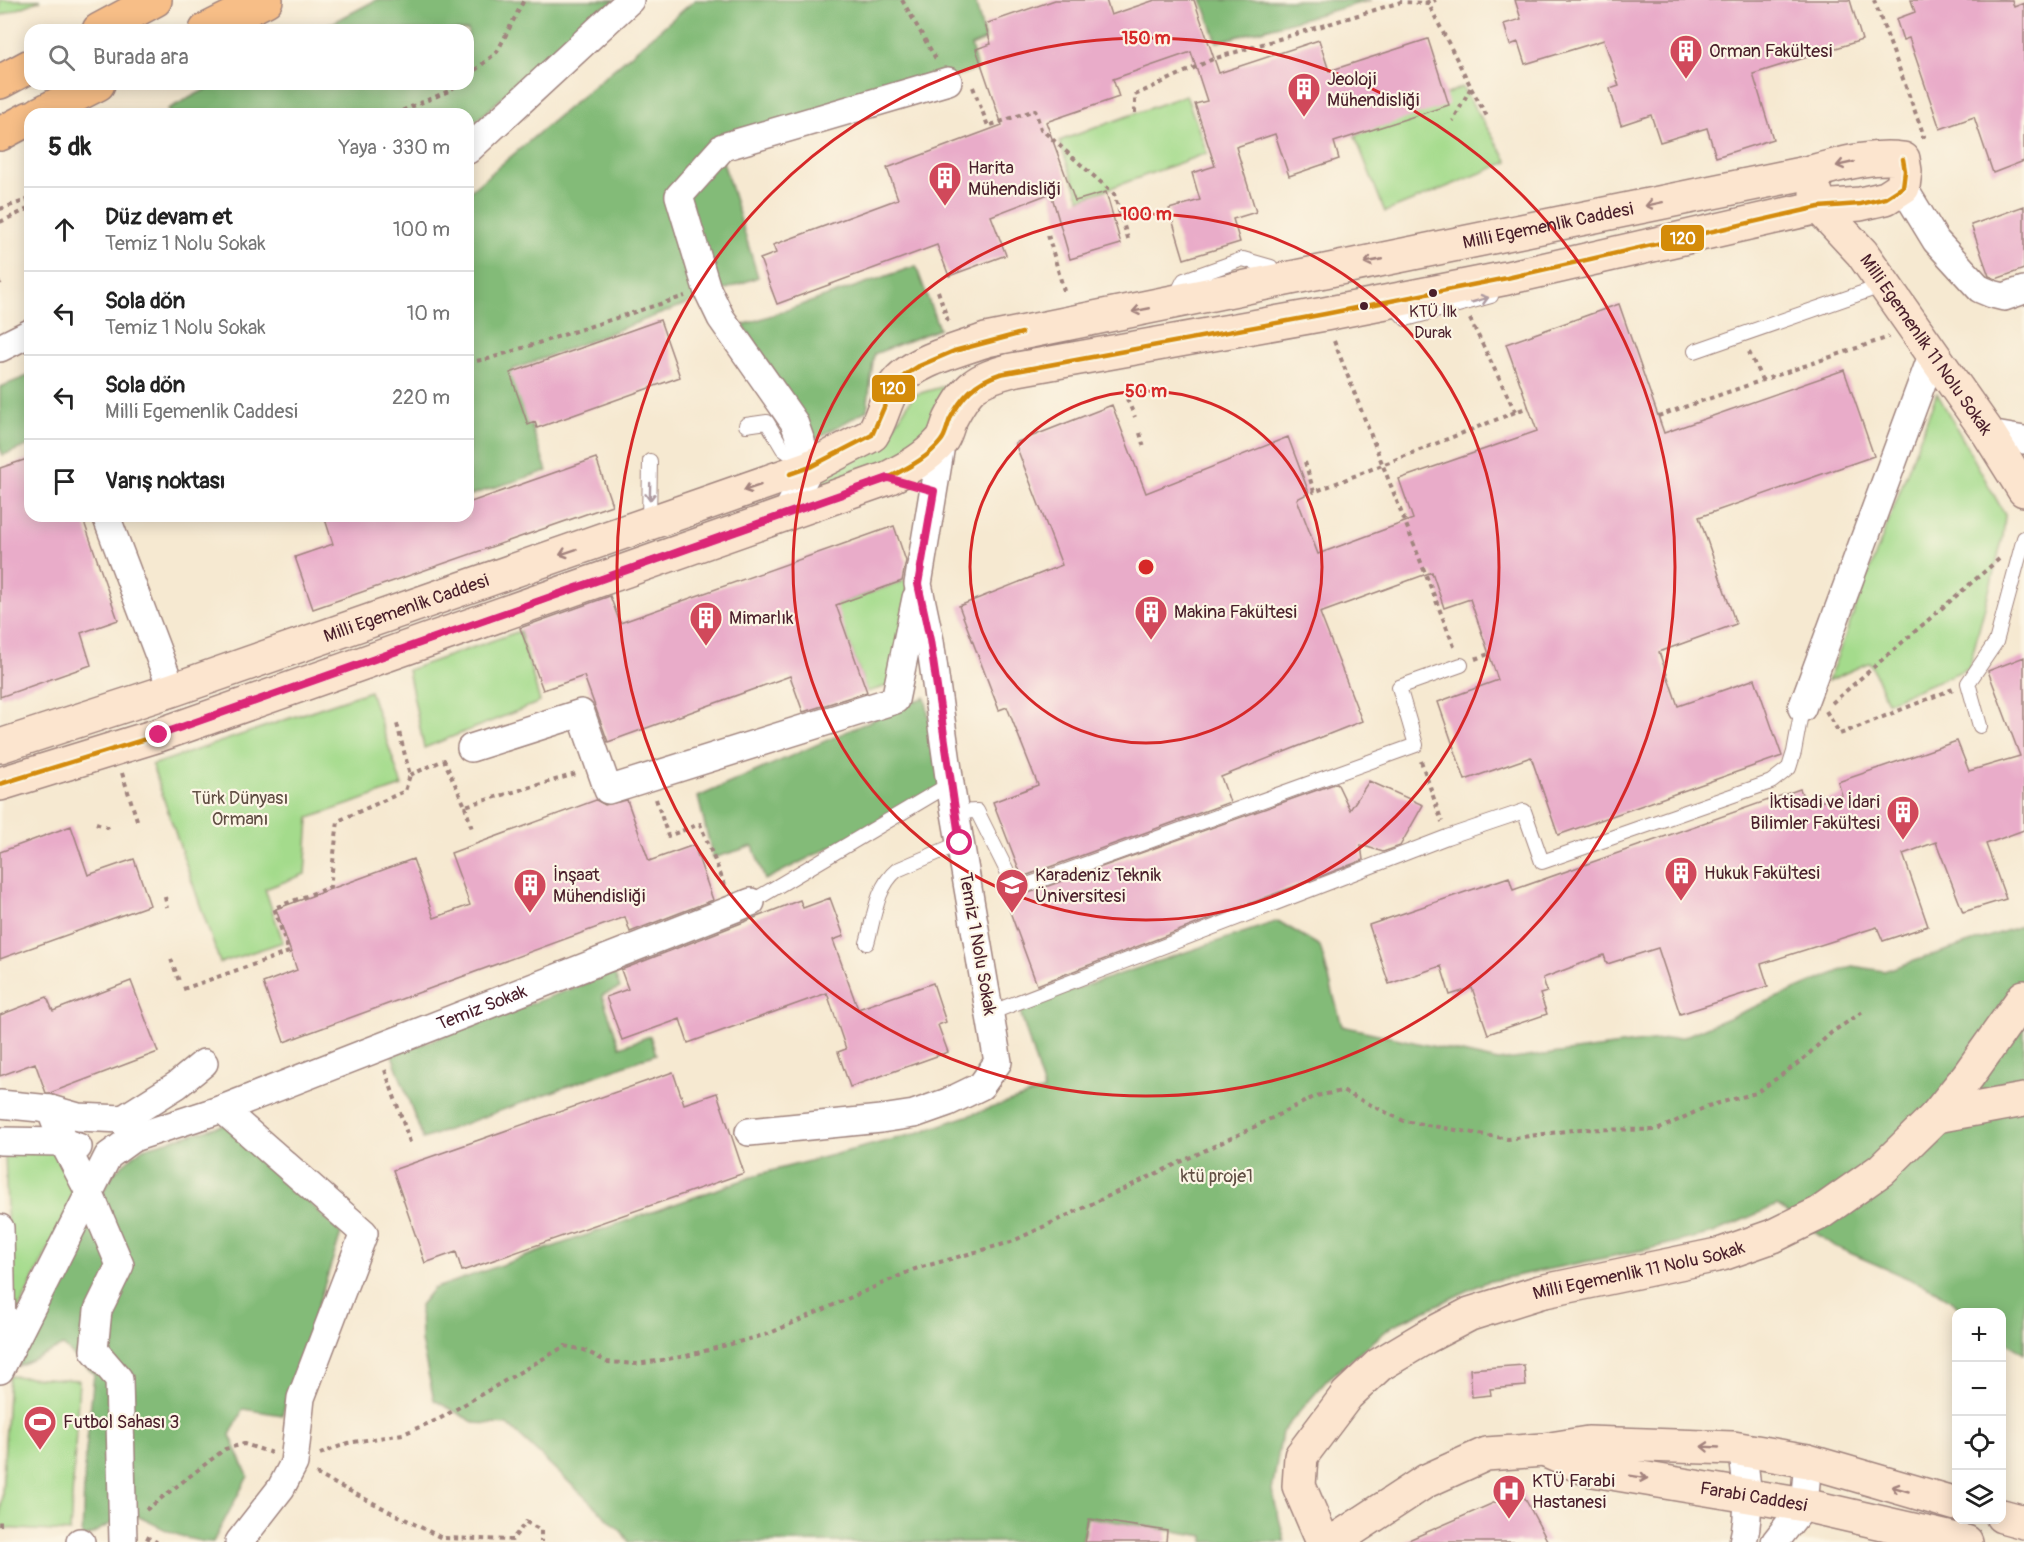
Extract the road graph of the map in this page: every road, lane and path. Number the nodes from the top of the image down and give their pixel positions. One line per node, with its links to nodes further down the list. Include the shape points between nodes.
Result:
1 (155, 0): 9 (highway)
2 (266, 0): 10 (highway)
3 (524, 0): 11 (path, via 497,52)
4 (630, 0): 23 (street)
5 (902, 0): 12 (path)
6 (1436, 0): 8 (path)
7 (1874, 0): 25 (path, via 1924,136)
8 (1427, 2): 13 (path); 18 (path, via 1401,2 1213,59 1135,95)
9 (110, 24)
10 (218, 24)
11 (474, 71)
12 (948, 81): 32 (path, via 969,79 988,126 1035,110 1041,129 1114,194); 35 (street, via 723,147 679,196)
13 (1471, 87): 19 (path); 21 (path)
14 (86, 90): 16 (highway)
15 (450, 90): 17 (path)
16 (51, 108)
17 (408, 108)
18 (1136, 113)
19 (1488, 118)
20 (24, 121): 22 (highway)
21 (1453, 121)
22 (0, 134)
23 (474, 144)
24 (1811, 172): 25 (street, Milli Egemenlik Caddesi, one-way to 24, via 1884,156); 27 (street); 45 (street, Milli Egemenlik Caddesi, one-way to 45, via 986,340)
25 (1903, 173): 27 (street, Milli Egemenlik Caddesi, via 1886,198); 36 (street, via 1936,241 1980,289 2004,297)
26 (24, 201): 28 (path)
27 (1820, 207): 33 (street, Milli Egemenlik Caddesi); 34 (street, Milli Egemenlik 11 Nolu Sokak)
28 (0, 209)
29 (24, 211): 30 (path)
30 (0, 222)
31 (1048, 235): 38 (path)
32 (1128, 239)
33 (1507, 278): 39 (street, Milli Egemenlik Caddesi); 40 (lane, one-way to 33, via 1491,297)
34 (1884, 284): 42 (lane); 48 (street, Milli Egemenlik 11 Nolu Sokak)
35 (707, 290): 49 (path); 66 (street, via 721,318 795,422)
36 (2024, 290)
37 (938, 291): 45 (path)
38 (1064, 291)
39 (1389, 302): 40 (lane, via 1406,318); 41 (street, Milli Egemenlik Caddesi)
40 (1463, 304): 54 (path)
41 (1325, 315): 51 (street, Milli Egemenlik Caddesi, via 1012,370 984,378); 65 (path)
42 (1742, 335): 47 (lane); 50 (path)
43 (24, 336): 46 (street)
44 (1890, 336): 50 (path)
45 (948, 339): 51 (street); 66 (street, Milli Egemenlik Caddesi, via 926,362 895,384 872,435)
46 (0, 348)
47 (1695, 351)
48 (1933, 353): 59 (street, Milli Egemenlik 11 Nolu Sokak); 79 (street)
49 (474, 361)
50 (1762, 380): 55 (path)
51 (967, 391): 60 (street, Milli Egemenlik Caddesi)
52 (1127, 399): 56 (path)
53 (1528, 407): 54 (path)
54 (1515, 412): 65 (path)
55 (1658, 416)
56 (1135, 417)
57 (746, 425): 66 (lane, via 767,422 783,449)
58 (1140, 433): 62 (path)
59 (1989, 434): 61 (street); 68 (street, Milli Egemenlik 11 Nolu Sokak)
60 (942, 439): 67 (street, Milli Egemenlik Caddesi, via 920,462); 69 (street, Temiz 1 Nolu Sokak)
61 (2024, 440)
62 (1144, 448)
63 (650, 461): 72 (lane, one-way to 72)
64 (1305, 462): 65 (path, via 1314,492)
65 (1382, 465): 76 (path)
66 (810, 468): 70 (street); 72 (street, Milli Egemenlik Caddesi, one-way to 72)
67 (888, 478): 69 (street); 70 (street, Milli Egemenlik Caddesi)
68 (2024, 490)
69 (934, 491): 75 (street, Temiz 1 Nolu Sokak)
70 (786, 514): 90 (street, Milli Egemenlik Caddesi, via 159,735)
71 (108, 522): 78 (street)
72 (649, 524): 78 (street, Milli Egemenlik Caddesi, one-way to 78)
73 (2024, 538): 77 (lane, via 1996,642)
74 (2001, 557): 79 (path)
75 (918, 584): 89 (street, via 896,700); 91 (street, Temiz 1 Nolu Sokak, via 930,640)
76 (1461, 664): 83 (lane, via 1399,687)
77 (1968, 683): 81 (lane); 82 (path)
78 (172, 690): 84 (street, Milli Egemenlik Caddesi)
79 (1813, 709): 98 (lane, via 1789,768 1772,782 1542,862 1524,811)
80 (397, 724): 88 (path)
81 (1980, 726)
82 (1840, 734)
83 (1416, 745): 93 (lane, via 1016,889 977,811); 98 (path)
84 (0, 746)
85 (471, 748): 89 (street, via 581,713 608,790)
86 (119, 764): 95 (path)
87 (581, 773): 92 (path)
88 (410, 774): 92 (path, via 444,760); 107 (path, via 405,791 338,821 330,887 274,908 289,952)
89 (649, 778): 100 (path, via 668,836 700,824)
90 (0, 784)
91 (950, 784): 93 (street, Temiz 1 Nolu Sokak); 102 (lane, Temiz Sokak)
92 (465, 806): 97 (path)
93 (955, 812): 99 (street, Temiz 1 Nolu Sokak)
94 (96, 823): 96 (path)
95 (138, 823)
96 (110, 828)
97 (472, 829)
98 (1447, 837): 110 (lane)
99 (960, 843): 104 (lane, via 889,877 882,888); 110 (street, Temiz 1 Nolu Sokak)
100 (723, 881)
101 (165, 897): 103 (path)
102 (751, 902): 111 (street, Temiz Sokak)
103 (167, 907)
104 (867, 943)
105 (171, 959): 106 (path)
106 (179, 981)
107 (183, 989)
108 (2024, 998): 117 (street, Milli Egemenlik 11 Nolu Sokak)
109 (1866, 1010): 131 (path, via 1756,1093 1708,1106 1657,1130 1580,1129 1508,1139 1404,1121 1342,1091 1316,1095 1011,1242 915,1269 768,1334 638,1364 607,1362 584,1350 565,1346 439,1419 403,1434 348,1443)
110 (990, 1013): 119 (street, Temiz 1 Nolu Sokak, via 998,1062 981,1086 957,1098 914,1114)
111 (377, 1047): 115 (street, Temiz Sokak); 122 (path)
112 (204, 1063): 118 (street)
113 (2024, 1100): 117 (street)
114 (0, 1104): 116 (street, Temiz Sokak)
115 (222, 1108): 118 (street, Temiz Sokak); 131 (street, via 364,1233 301,1398)
116 (50, 1109): 118 (street, Temiz Sokak); 121 (street)
117 (1936, 1116): 142 (street, Milli Egemenlik 11 Nolu Sokak, via 1881,1170 1820,1213 1773,1236 1722,1254 1540,1292 1470,1314 1379,1365 1347,1395 1301,1456 1299,1486)
118 (128, 1128): 123 (street)
119 (749, 1132)
120 (0, 1141): 121 (street)
121 (63, 1142): 123 (street); 124 (street)
122 (411, 1146)
123 (108, 1156): 124 (street)
124 (89, 1192): 127 (street); 139 (street, via 120,1265 98,1310 94,1350 119,1379)
125 (0, 1228): 126 (street)
126 (0, 1356)
127 (0, 1370)
128 (1742, 1449): 129 (street, Farabi Caddesi, one-way to 129, via 1588,1443); 130 (street, Farabi Caddesi); 132 (street)
129 (1544, 1450): 132 (street, Farabi Caddesi, one-way to 132, via 1587,1469); 143 (street, Farabi Caddesi, via 1486,1454 1426,1481)
130 (1808, 1461): 133 (street, Farabi Caddesi, one-way to 130); 134 (street)
131 (294, 1463): 139 (path, via 244,1444 225,1449); 140 (street, via 281,1488); 141 (path, via 442,1538 512,1540 526,1522 541,1530)
132 (1749, 1496): 134 (street, Farabi Caddesi); 144 (street)
133 (1952, 1503)
134 (1804, 1505): 145 (street); 146 (street, Farabi Caddesi)
135 (2006, 1517): 137 (street)
136 (0, 1521): 138 (path)
137 (2024, 1522)
138 (0, 1526)
139 (123, 1533)
140 (239, 1542)
141 (541, 1542)
142 (1323, 1542)
143 (1333, 1542)
144 (1743, 1542)
145 (1775, 1542)
146 (1966, 1542)

